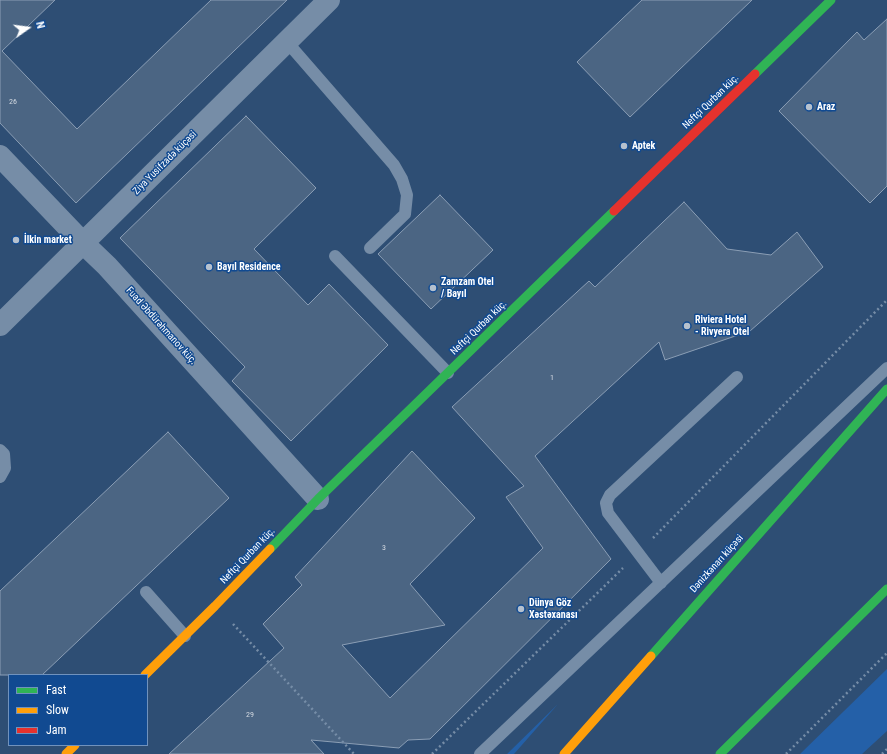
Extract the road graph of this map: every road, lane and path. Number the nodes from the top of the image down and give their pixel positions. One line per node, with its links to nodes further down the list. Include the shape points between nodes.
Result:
1 (329, 0): 3 (street, Ziya Yusifzadə küçəsi)
2 (831, 0): 11 (main road, Neftçi Qurban küç.)
3 (287, 42): 5 (street, Ziya Yusifzadə küçəsi); 6 (lane, via 394,165 402,179 407,195 405,214)
4 (0, 156): 5 (street, Fuad Əbdürəhmanov küç.)
5 (84, 244): 9 (street, Ziya Yusifzadə küçəsi); 16 (street, Fuad Əbdürəhmanov küç., via 107,266)
6 (370, 248)
7 (334, 256): 11 (lane)
8 (887, 300): 17 (path)
9 (0, 325)
10 (887, 368): 18 (lane)
11 (448, 373): 16 (main road, Neftçi Qurban küç.)
12 (737, 377): 17 (lane, via 610,495 606,503 608,513)
13 (887, 389): 31 (main road, Dənizkənarı küçəsi)
14 (0, 450): 15 (lane, via 4,454 5,468)
15 (0, 477)
16 (318, 499): 21 (main road, Neftçi Qurban küç.)
17 (638, 553): 18 (lane); 29 (path)
18 (661, 583): 30 (lane)
19 (887, 589): 32 (main road)
20 (146, 592): 22 (lane)
21 (215, 606): 22 (main road, Neftçi Qurban küç.); 28 (path)
22 (185, 636): 24 (main road, Neftçi Qurban küç.)
23 (887, 653): 33 (path)
24 (146, 674)
25 (74, 746): 27 (main road)
26 (887, 749): 34 (path)
27 (66, 754)
28 (354, 754)
29 (432, 754)
30 (480, 754)
31 (564, 754)
32 (720, 754)
33 (786, 754)
34 (882, 754)

